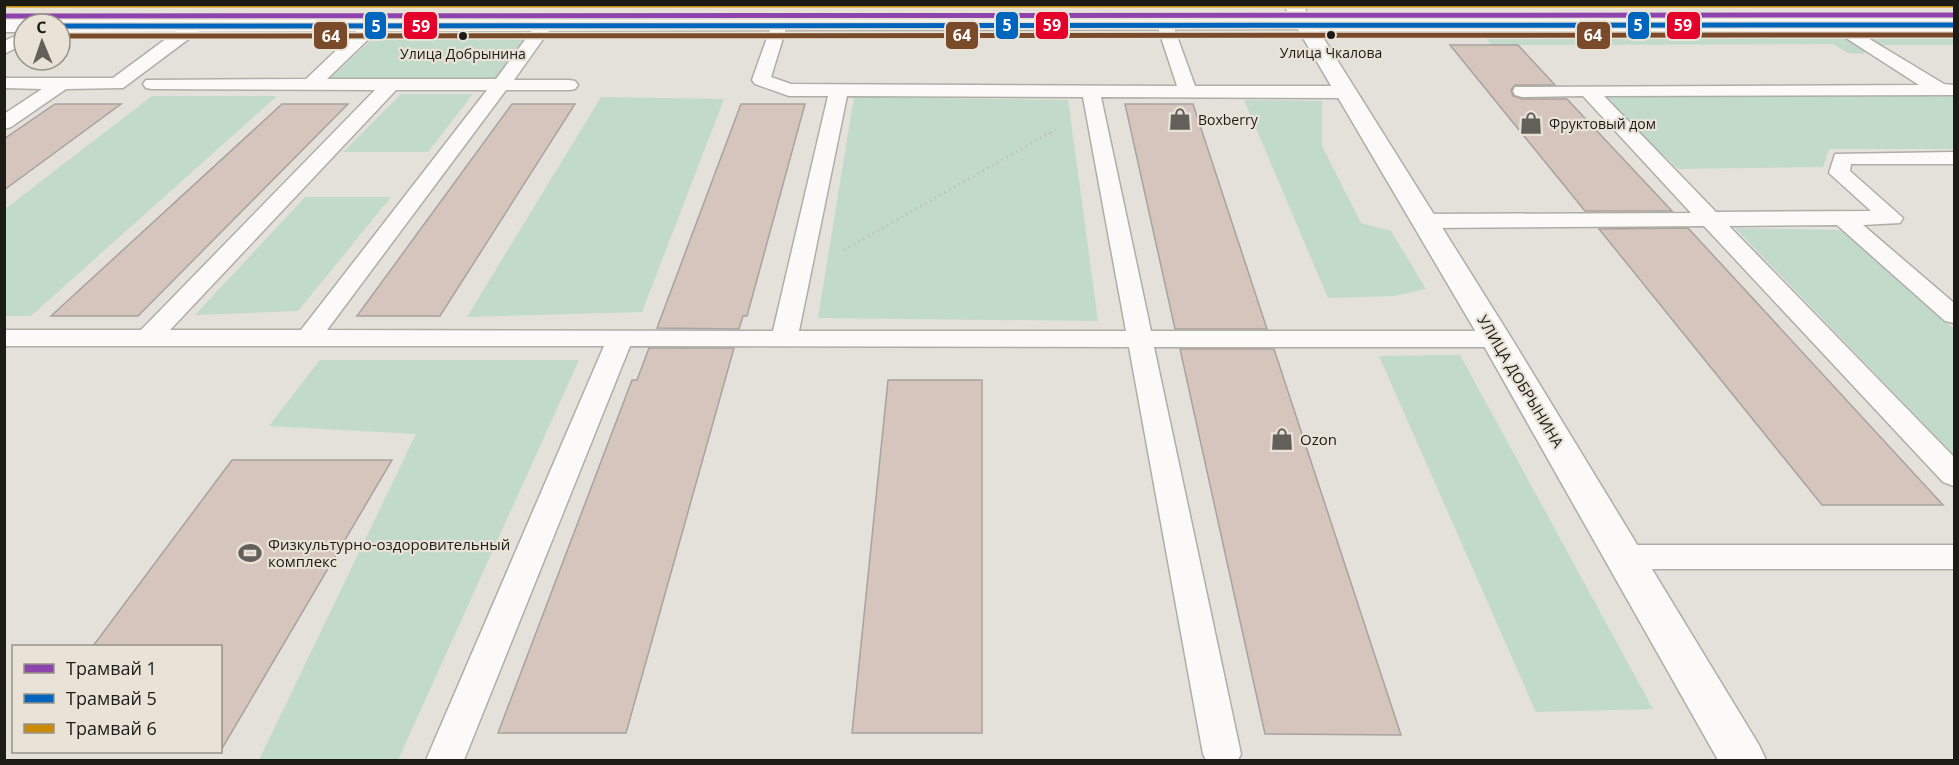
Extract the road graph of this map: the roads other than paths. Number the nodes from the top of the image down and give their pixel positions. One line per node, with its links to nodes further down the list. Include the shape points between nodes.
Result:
1 (1292, 4): 6 (main road, УЛИЦА ДОБРЫНИНА)
2 (196, 25): 3 (main road); 9 (main road); 12 (lane, via 117,84)
3 (373, 25): 10 (main road); 14 (lane)
4 (779, 25): 5 (main road); 10 (main road); 18 (lane, via 761,80 789,90)
5 (1165, 25): 6 (main road); 20 (lane)
6 (1306, 25): 7 (main road); 23 (main road, УЛИЦА ДОБРЫНИНА)
7 (1838, 25): 8 (main road); 19 (lane)
8 (1954, 25)
9 (72, 26)
10 (545, 26): 16 (lane)
11 (4, 83): 12 (lane)
12 (63, 83): 25 (lane)
13 (152, 84): 14 (lane)
14 (311, 84): 15 (lane)
15 (391, 84): 16 (lane); 32 (lane)
16 (501, 85): 17 (lane); 33 (lane)
17 (568, 85)
18 (839, 90): 24 (lane); 35 (lane)
19 (1947, 90): 22 (lane)
20 (1188, 91): 23 (lane); 24 (lane)
21 (1522, 91): 22 (lane)
22 (1588, 91): 29 (lane)
23 (1347, 92): 28 (main road, УЛИЦА ДОБРЫНИНА)
24 (1092, 100): 36 (lane)
25 (4, 123)
26 (1954, 158): 27 (lane, via 1842,158 1839,172 1892,218)
27 (1843, 219): 29 (lane); 30 (lane)
28 (1425, 220): 29 (lane); 37 (main road, УЛИЦА ДОБРЫНИНА)
29 (1712, 220): 38 (lane)
30 (1954, 316)
31 (4, 338): 32 (lane)
32 (148, 338): 33 (lane)
33 (308, 338): 34 (lane)
34 (620, 338): 35 (lane); 42 (lane)
35 (784, 339): 36 (lane)
36 (1139, 339): 37 (lane); 41 (lane)
37 (1496, 339): 39 (main road, УЛИЦА ДОБРЫНИНА)
38 (1954, 475)
39 (1624, 557): 40 (lane); 43 (main road, УЛИЦА ДОБРЫНИНА)
40 (1954, 557)
41 (1222, 754)
42 (445, 760)
43 (1743, 760)

